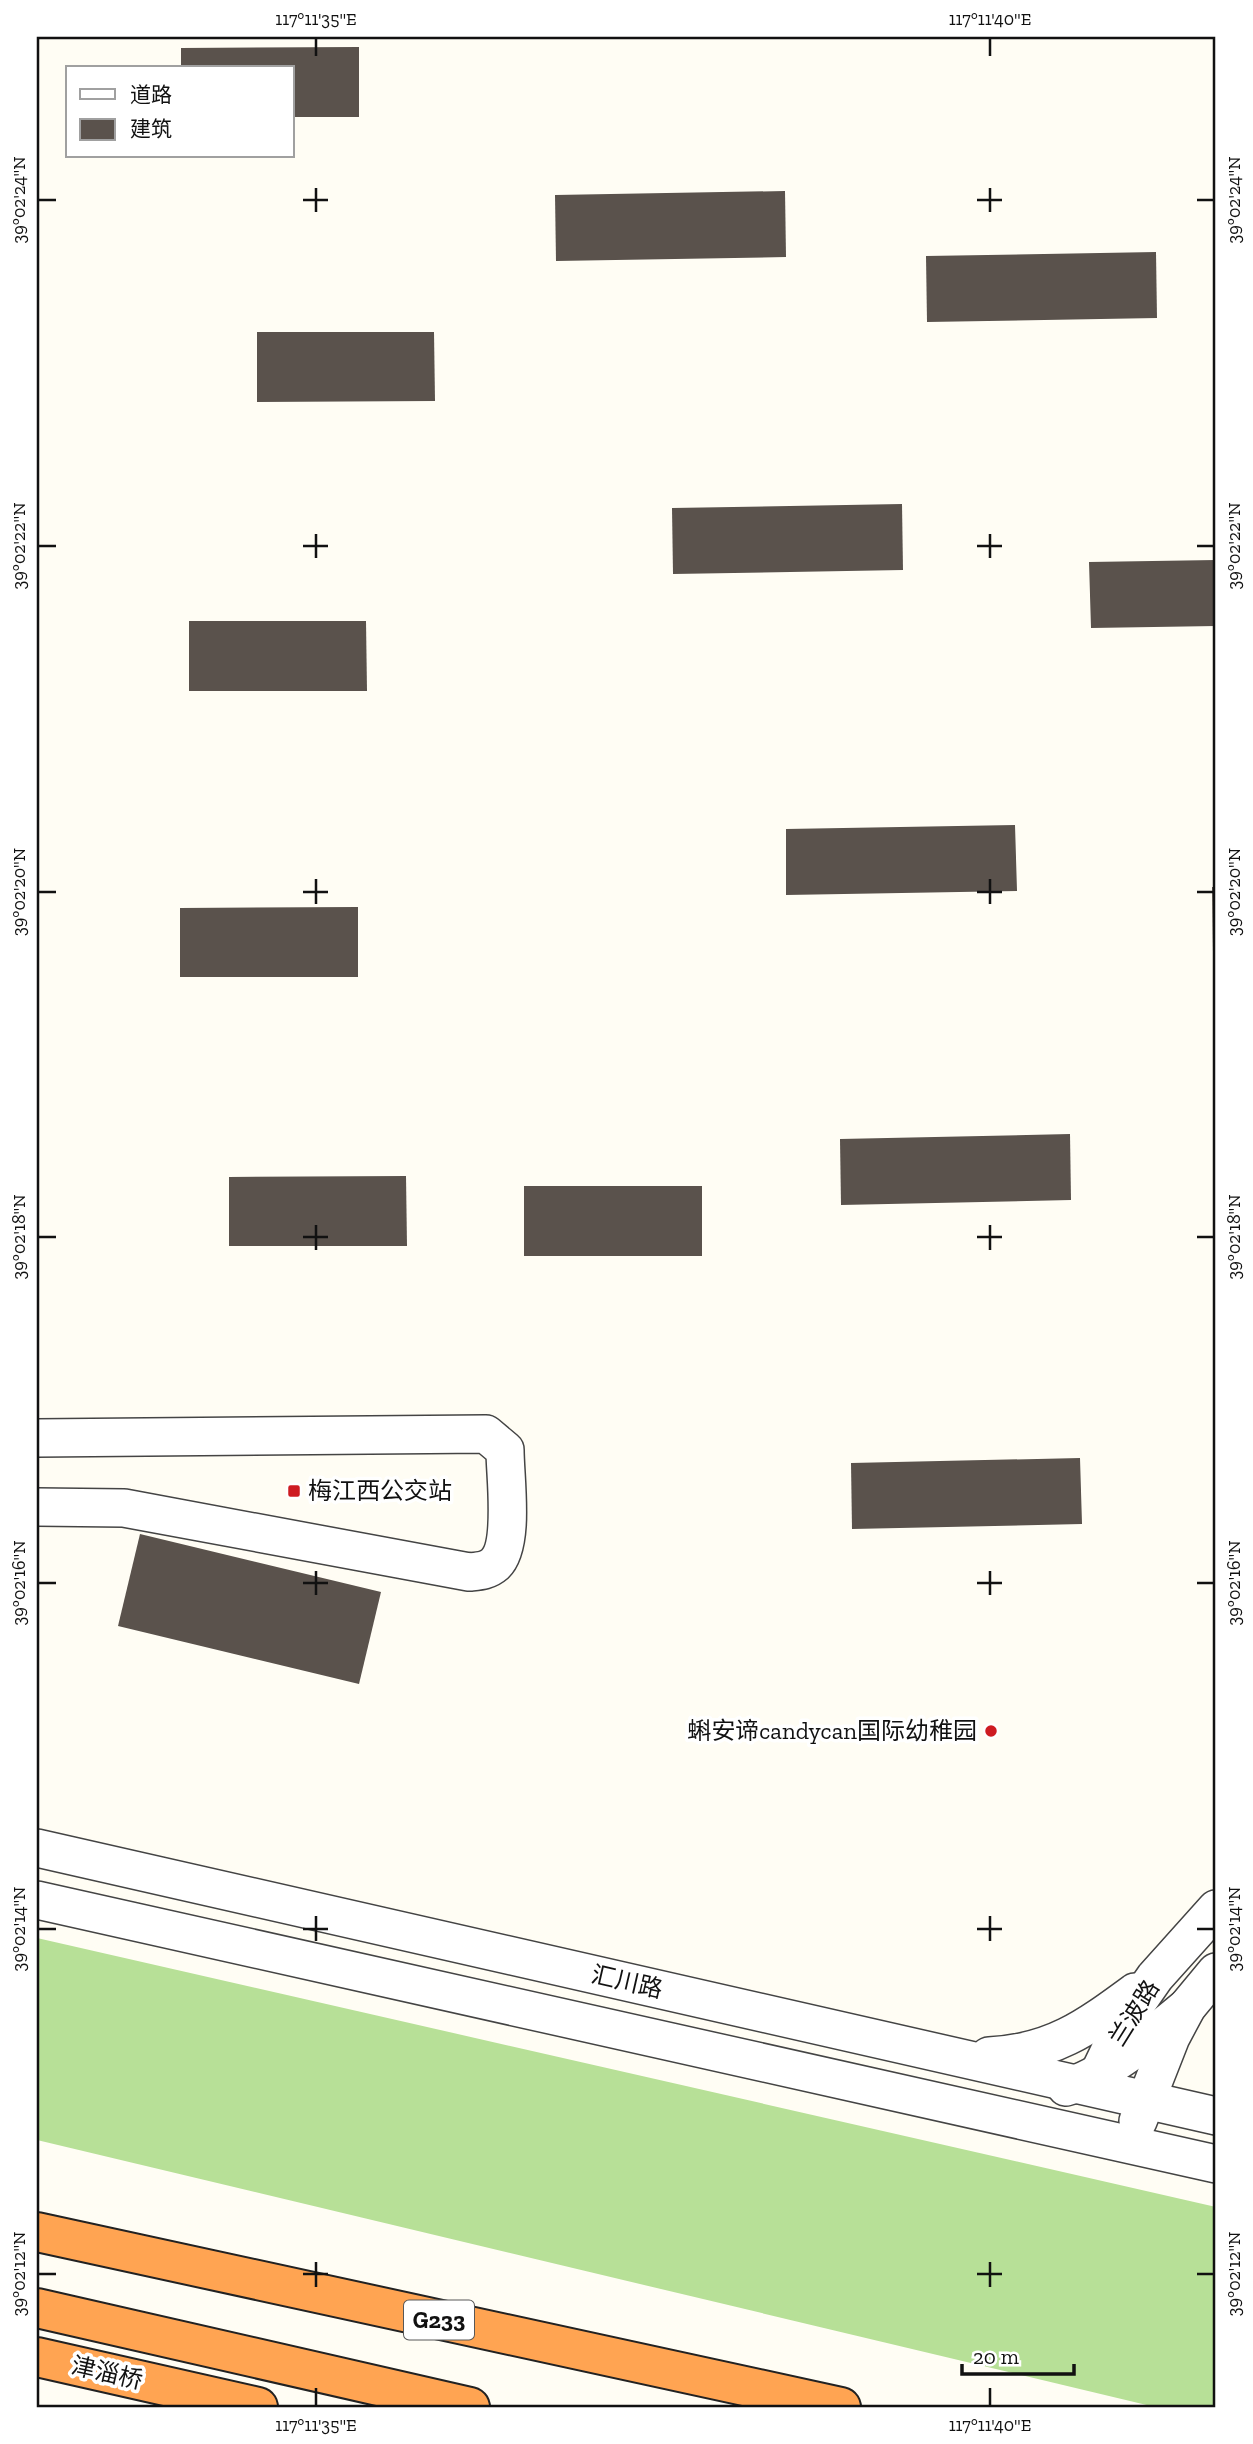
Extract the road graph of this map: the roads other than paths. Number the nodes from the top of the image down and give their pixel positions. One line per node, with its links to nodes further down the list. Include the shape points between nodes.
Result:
1 (37, 1438): 2 (street, via 486,1434 505,1450 506,1537 496,1563 469,1572 124,1508)
2 (37, 1507)
3 (37, 1848): 9 (street, 汇川路)
4 (37, 1900): 12 (street, 汇川路)
5 (1216, 1909): 7 (street, 兰波路)
6 (1216, 1972): 8 (street, 兰波路)
7 (1155, 1977): 9 (street, via 1058,2042 1017,2054); 10 (street, 兰波路)
8 (1187, 2007): 10 (street); 11 (street, 兰波路)
9 (960, 2057): 10 (street, 汇川路)
10 (1090, 2081): 11 (street, 汇川路); 12 (street, via 1040,2094); 14 (street, 兰波路)
11 (1145, 2099): 13 (street, 汇川路); 15 (street, 兰波路)
12 (944, 2102): 14 (street, 汇川路)
13 (1216, 2116)
14 (1080, 2133): 15 (street, 汇川路)
15 (1130, 2144): 16 (street, 汇川路)
16 (1216, 2164)
17 (37, 2232): 22 (highway, G233)
18 (37, 2308): 21 (highway)
19 (37, 2357): 20 (highway, 津淄桥)
20 (258, 2407)
21 (470, 2407)
22 (841, 2407)

